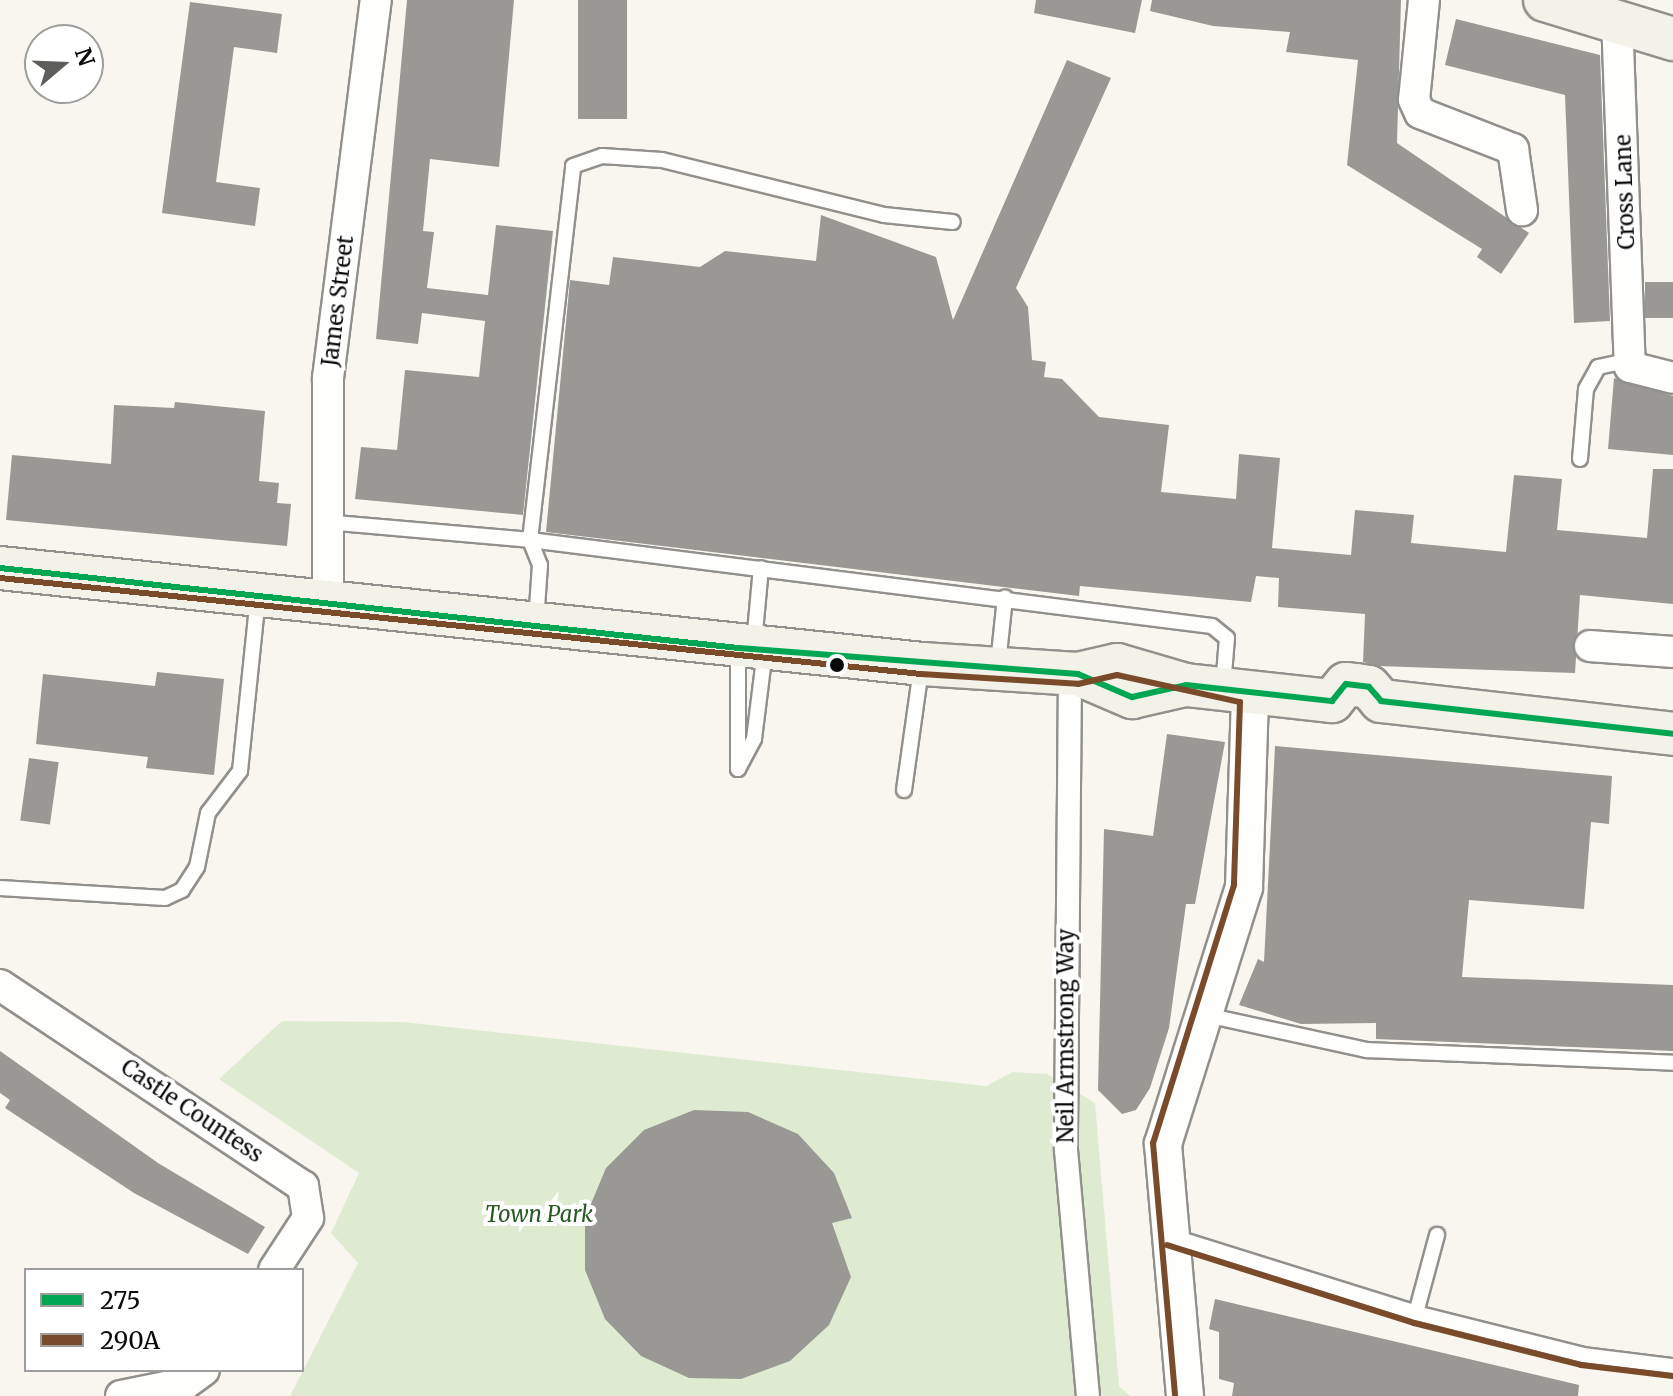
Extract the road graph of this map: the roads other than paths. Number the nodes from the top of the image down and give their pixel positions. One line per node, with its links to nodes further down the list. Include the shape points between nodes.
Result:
1 (376, 0): 11 (street, James Street, via 328,378)
2 (1424, 0): 6 (street, via 1414,100 1420,113 1513,149)
3 (1545, 0): 4 (main road)
4 (1617, 17): 5 (main road); 8 (street, Cross Lane)
5 (1673, 39)
6 (1522, 210)
7 (953, 222): 12 (lane, via 884,215 662,160 602,156 573,166)
8 (1630, 363): 9 (street); 10 (lane, via 1598,367 1586,389)
9 (1673, 378)
10 (1580, 459)
11 (324, 522): 12 (lane); 17 (street, James Street)
12 (530, 540): 14 (lane); 18 (lane, via 540,565)
13 (0, 568): 15 (main road)
14 (761, 568): 16 (lane); 20 (lane)
15 (258, 596): 17 (main road); 28 (lane, via 240,771 208,813 197,867 182,890 165,898)
16 (1005, 597): 23 (lane); 25 (lane, via 1222,630)
17 (328, 603): 18 (main road)
18 (535, 626): 20 (main road)
19 (1590, 646): 21 (street)
20 (752, 649): 20 (lane, via 754,739 738,769); 22 (main road)
21 (1673, 652)
22 (922, 664): 23 (main road); 27 (lane)
23 (998, 670): 24 (main road)
24 (1074, 674): 25 (main road, via 1117,665); 39 (street, Neil Armstrong Way, via 1066,1150)
25 (1219, 690): 26 (main road, via 1332,701 1343,717 1367,717 1381,701); 30 (street, via 1244,887 1231,943)
26 (1673, 734)
27 (904, 790)
28 (0, 888)
29 (0, 985): 34 (street, Castle Countess, via 303,1186 308,1218)
30 (1202, 1014): 31 (lane, via 1367,1050); 32 (street, via 1163,1144)
31 (1673, 1063)
32 (1170, 1235): 35 (lane); 40 (street)
33 (1437, 1235): 35 (lane)
34 (275, 1268)
35 (1416, 1313): 36 (lane, via 1583,1355)
36 (1673, 1366)
37 (201, 1372): 38 (street, via 186,1383)
38 (121, 1396)
39 (1088, 1396)
40 (1185, 1396)

